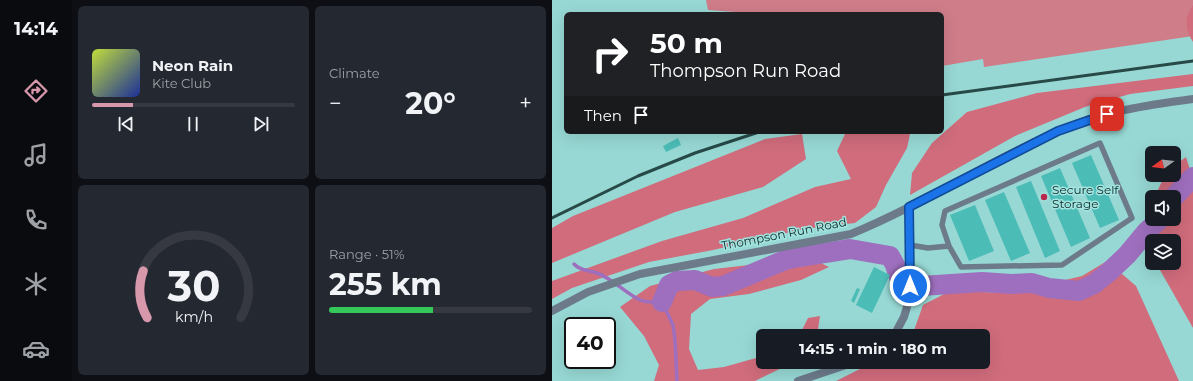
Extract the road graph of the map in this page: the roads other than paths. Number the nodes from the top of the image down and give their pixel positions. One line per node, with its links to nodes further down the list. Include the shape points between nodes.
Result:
1 (1193, 99): 2 (street, Thompson Run Road, via 1126,109 1058,131)
2 (909, 207): 3 (street); 5 (street, Thompson Run Road, via 851,234 628,277 588,292)
3 (910, 245): 4 (lane, via 928,248); 6 (street, via 910,300)
4 (950, 246): 4 (lane, via 961,267 1062,265 1132,218 1100,143 945,211 942,225)
5 (552, 311)
6 (898, 329)
7 (833, 369): 8 (street)
8 (798, 381)

